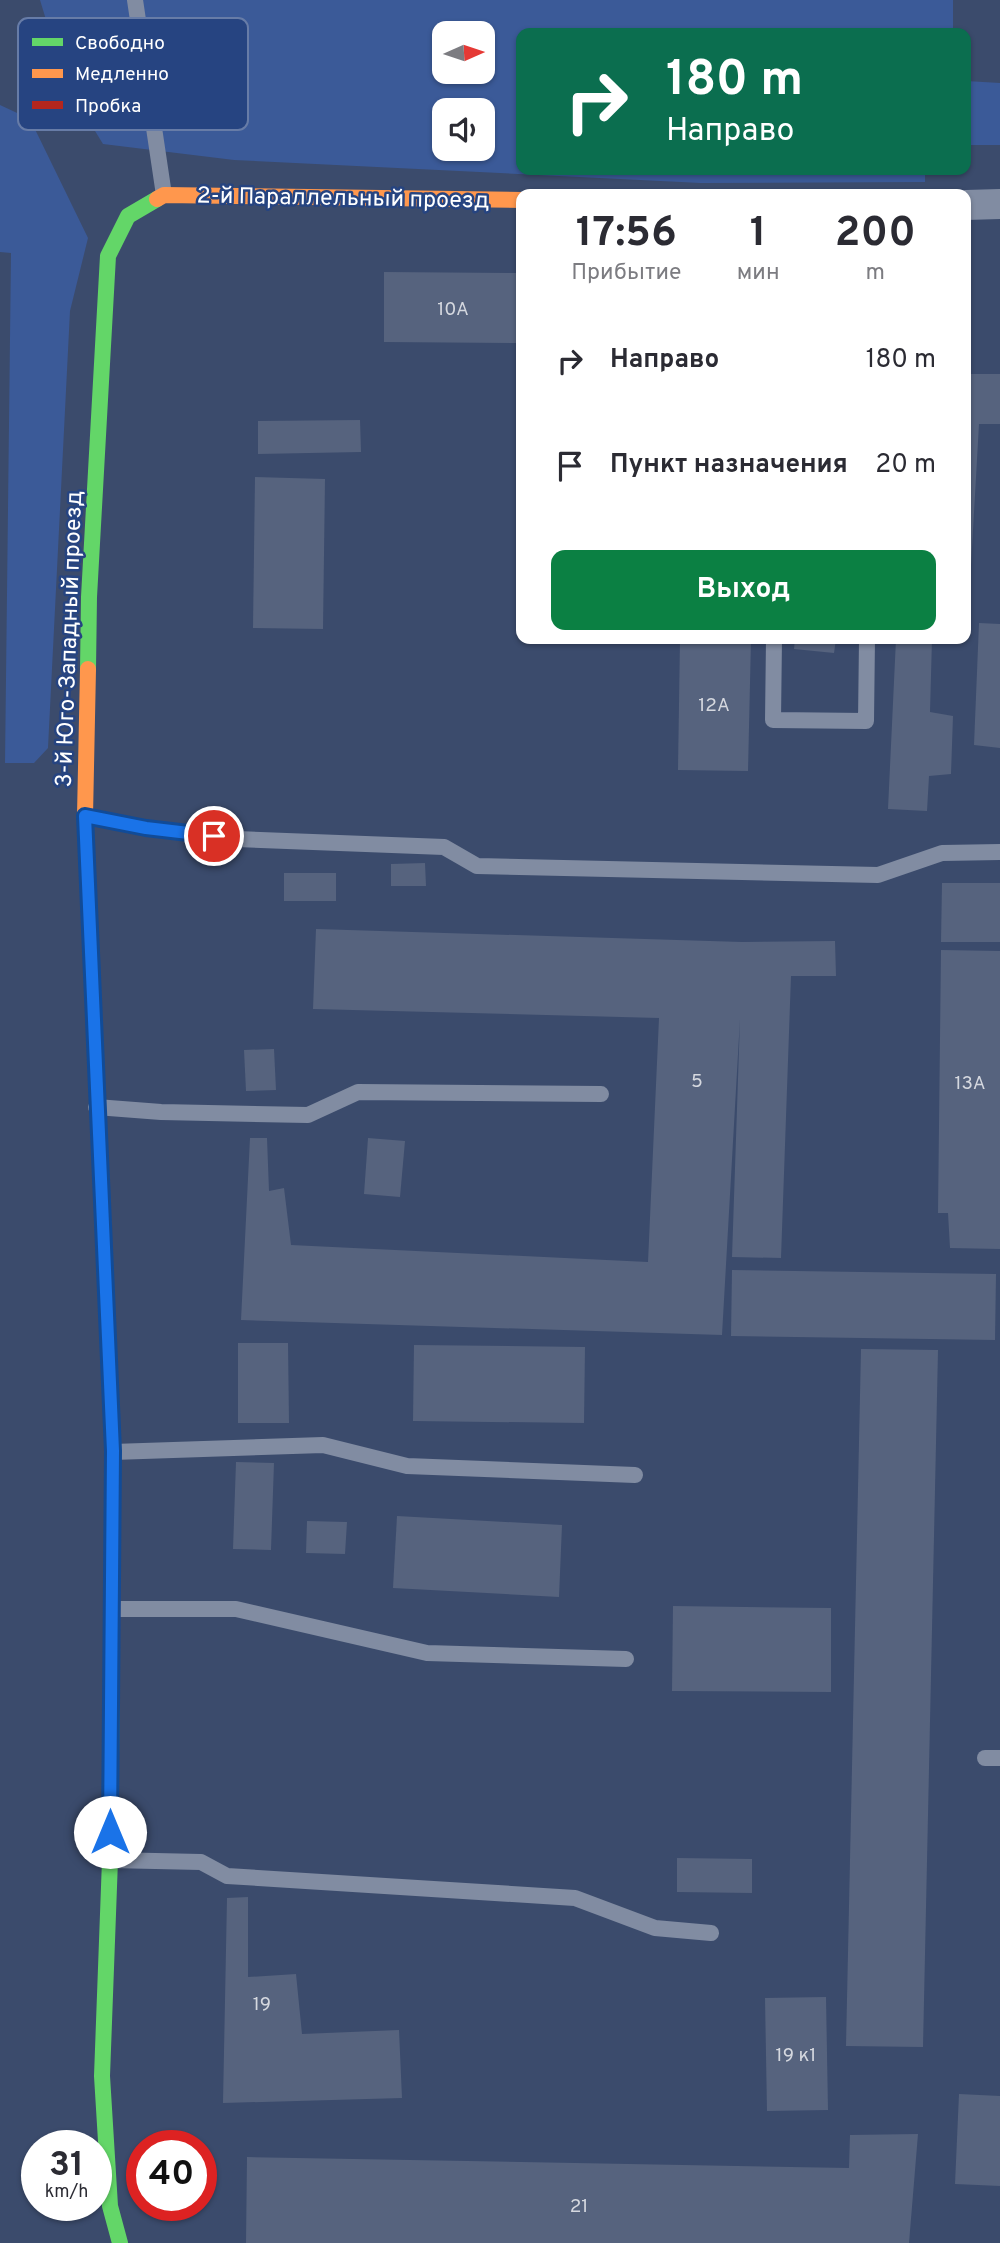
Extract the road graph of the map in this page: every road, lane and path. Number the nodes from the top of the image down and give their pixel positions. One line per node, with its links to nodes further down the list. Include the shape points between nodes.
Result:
1 (135, 0): 2 (lane)
2 (138, 18)
3 (154, 130): 4 (lane)
4 (164, 195): 5 (street, 2-й Параллельный проезд); 10 (street, 3-й Юго-Западный проезд, via 128,216 108,256 89,597)
5 (516, 200)
6 (1000, 204): 7 (street)
7 (971, 205)
8 (774, 644): 9 (lane, via 773,720 866,721)
9 (867, 644)
10 (85, 816): 11 (lane, via 237,839 443,848 477,866 878,875 942,853); 13 (street, 3-й Юго-Западный проезд)
11 (1000, 852)
12 (601, 1094): 13 (lane, via 358,1092 308,1115)
13 (96, 1107): 14 (street, 3-й Юго-Западный проезд)
14 (113, 1451): 15 (lane, via 323,1446 407,1466); 16 (street, 3-й Юго-Западный проезд)
15 (635, 1475)
16 (112, 1609): 17 (lane, via 236,1609 427,1653); 18 (street, 3-й Юго-Западный проезд)
17 (626, 1659)
18 (110, 1860): 19 (lane, via 201,1862 227,1876 575,1898 655,1928); 20 (street, 3-й Юго-Западный проезд, via 102,2076 110,2206)
19 (711, 1933)
20 (120, 2243)

